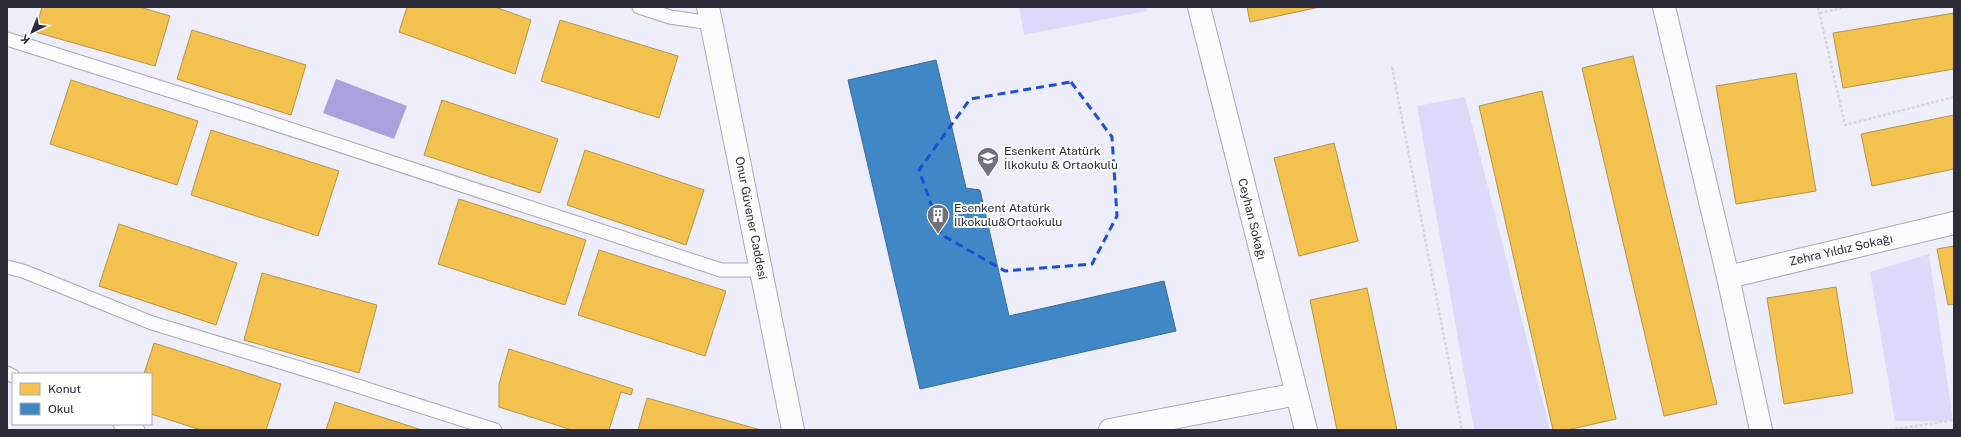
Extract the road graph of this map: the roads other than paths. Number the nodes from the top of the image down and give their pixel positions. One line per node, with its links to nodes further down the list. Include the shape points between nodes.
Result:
1 (639, 7): 4 (lane, via 670,17)
2 (1199, 7): 10 (street, Ceyhan Sokağı)
3 (1664, 7): 9 (street)
4 (710, 15): 8 (street, Onur Güvener Caddesi)
5 (7, 39): 8 (lane, via 721,270)
6 (1954, 223): 9 (street, Zehra Yıldız Sokağı)
7 (7, 267): 13 (lane, via 23,271 152,323)
8 (761, 270): 14 (street, Onur Güvener Caddesi)
9 (1728, 277): 17 (street)
10 (1297, 394): 15 (street); 16 (street, Ceyhan Sokağı)
11 (123, 425): 12 (lane)
12 (138, 430)
13 (495, 430)
14 (793, 430)
15 (1110, 430)
16 (1306, 430)
17 (1761, 430)

